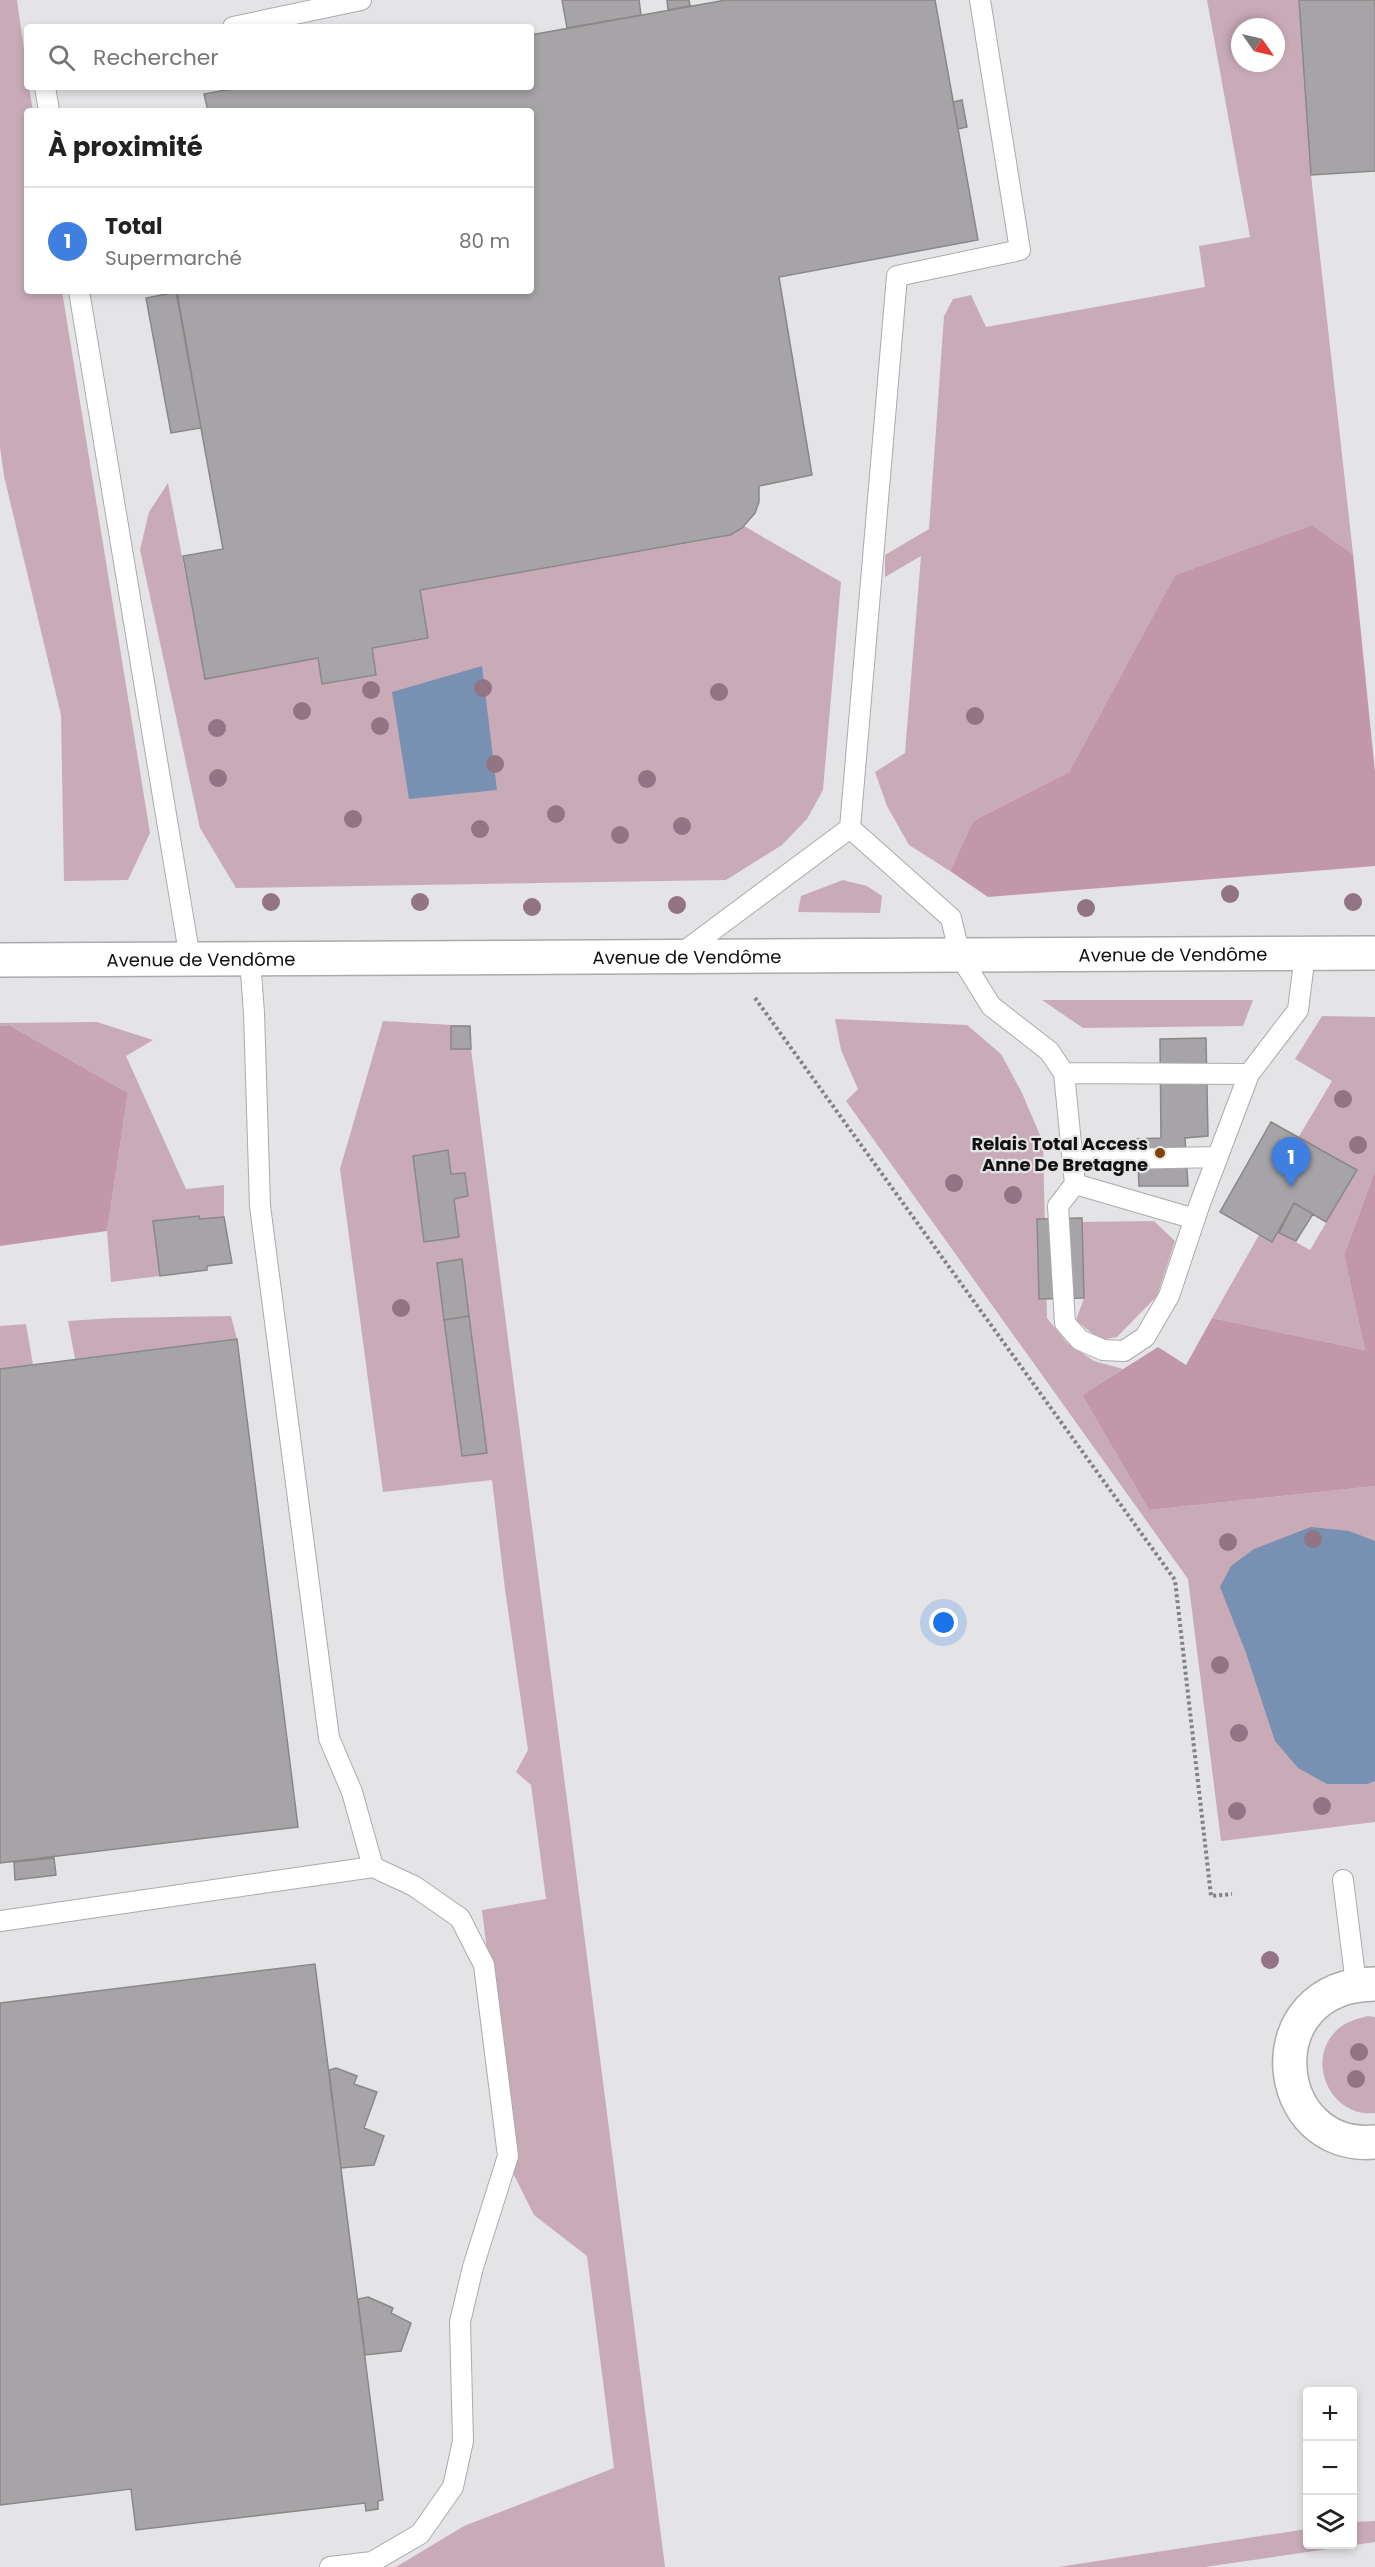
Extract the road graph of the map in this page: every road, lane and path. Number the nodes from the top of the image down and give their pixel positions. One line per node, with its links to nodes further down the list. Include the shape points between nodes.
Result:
1 (360, 0): 3 (lane)
2 (980, 0): 7 (lane, via 1020,250 897,276)
3 (247, 24)
4 (46, 90): 5 (lane)
5 (48, 108)
6 (79, 294): 13 (lane)
7 (850, 828): 10 (lane, via 951,918); 11 (lane)
8 (1375, 953): 9 (main road, Avenue de Vendôme)
9 (1305, 954): 10 (main road, Avenue de Vendôme); 17 (lane, via 1298,1010)
10 (960, 956): 12 (main road, Avenue de Vendôme); 16 (lane, via 991,1006 1049,1051)
11 (676, 957): 12 (main road, Avenue de Vendôme); 14 (main road, Avenue de Vendôme)
12 (724, 957): 24 (path, via 1175,1580 1211,1896)
13 (190, 959): 14 (main road, Avenue de Vendôme); 15 (main road, Avenue de Vendôme)
14 (250, 959): 22 (lane, via 260,1206 328,1738 352,1792)
15 (0, 960)
16 (1064, 1073): 17 (lane); 19 (lane)
17 (1249, 1074): 18 (lane)
18 (1218, 1157): 19 (lane); 21 (lane)
19 (1073, 1160): 20 (lane)
20 (1075, 1184): 21 (lane); 21 (lane, via 1058,1206 1065,1323 1080,1340 1102,1350 1124,1351 1145,1336 1169,1296)
21 (1194, 1219)
22 (373, 1867): 25 (lane); 28 (lane, via 414,1886 460,1918 484,1965 508,2156 460,2322 463,2441 453,2487 420,2534 372,2562)
23 (1343, 1880): 26 (lane)
24 (1233, 1894)
25 (0, 1921)
26 (1366, 1984): 27 (main road, via 1331,1992 1309,2009 1294,2032 1288,2058 1291,2084 1303,2109 1322,2128 1346,2139)
27 (1375, 2142)
28 (330, 2567)

